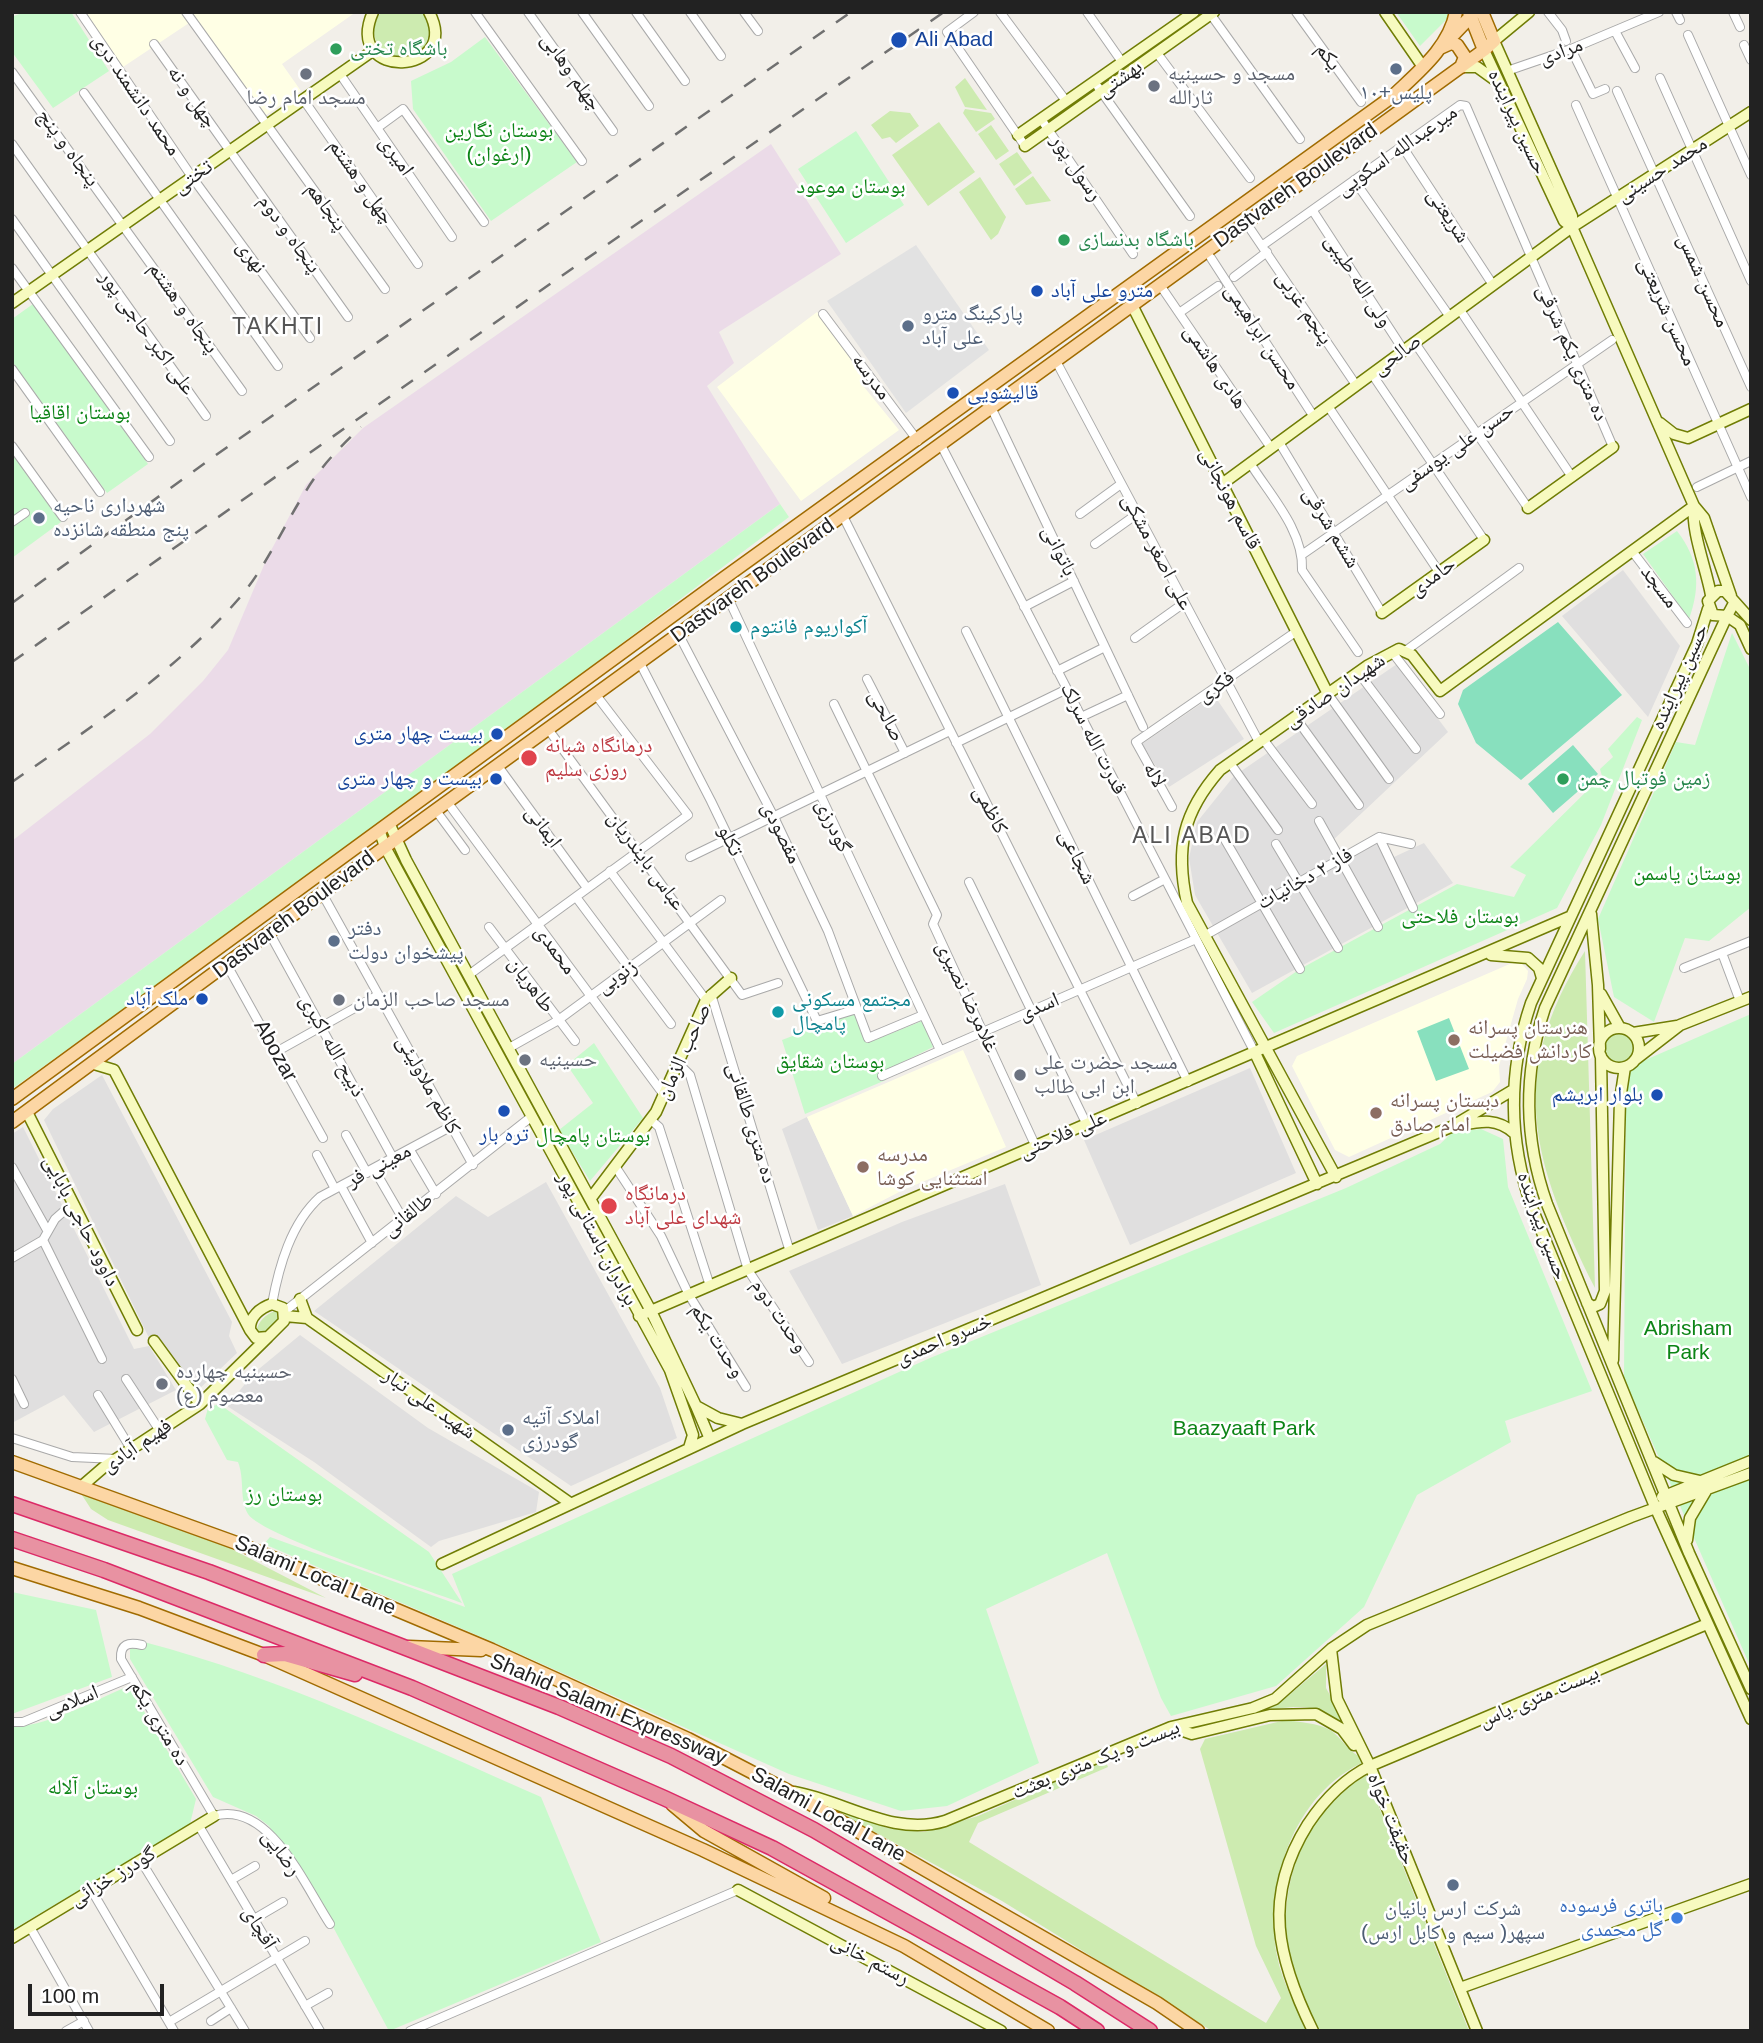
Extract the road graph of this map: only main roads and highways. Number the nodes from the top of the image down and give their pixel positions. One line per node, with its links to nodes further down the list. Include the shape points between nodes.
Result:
1 (1456, 12): 4 (main road, Dastvareh Boulevard)
2 (1474, 13): 3 (main road, حسین پیراینده); 4 (main road)
3 (1489, 46): 5 (main road, Dastvareh Boulevard)
4 (1440, 48): 5 (main road, via 1457,45 1465,57); 6 (main road, Dastvareh Boulevard, via 1393,96)
5 (1461, 66): 7 (main road, Dastvareh Boulevard)
6 (12, 1099)
7 (12, 1122)
8 (14, 1462): 15 (main road, Salami Local Lane, via 242,1545)
9 (12, 1504): 14 (highway, Shahid Salami Expressway, via 209,1572)
10 (12, 1539): 17 (highway)
11 (12, 1568): 13 (main road)
12 (12, 1576): 13 (main road)
13 (71, 1587): 16 (main road)
14 (400, 1646): 15 (main road); 22 (highway, Shahid Salami Expressway, via 559,1707 750,1795)
15 (492, 1650): 23 (main road, Salami Local Lane, via 688,1739 788,1791)
16 (264, 1655): 17 (highway, via 285,1654); 19 (main road, via 703,1850)
17 (412, 1688): 18 (highway)
18 (664, 1798): 19 (main road, via 704,1831); 21 (highway, via 772,1848)
19 (904, 1946): 20 (main road)
20 (1048, 2031)
21 (1097, 2031)
22 (1150, 2031)
23 (1198, 2031)

